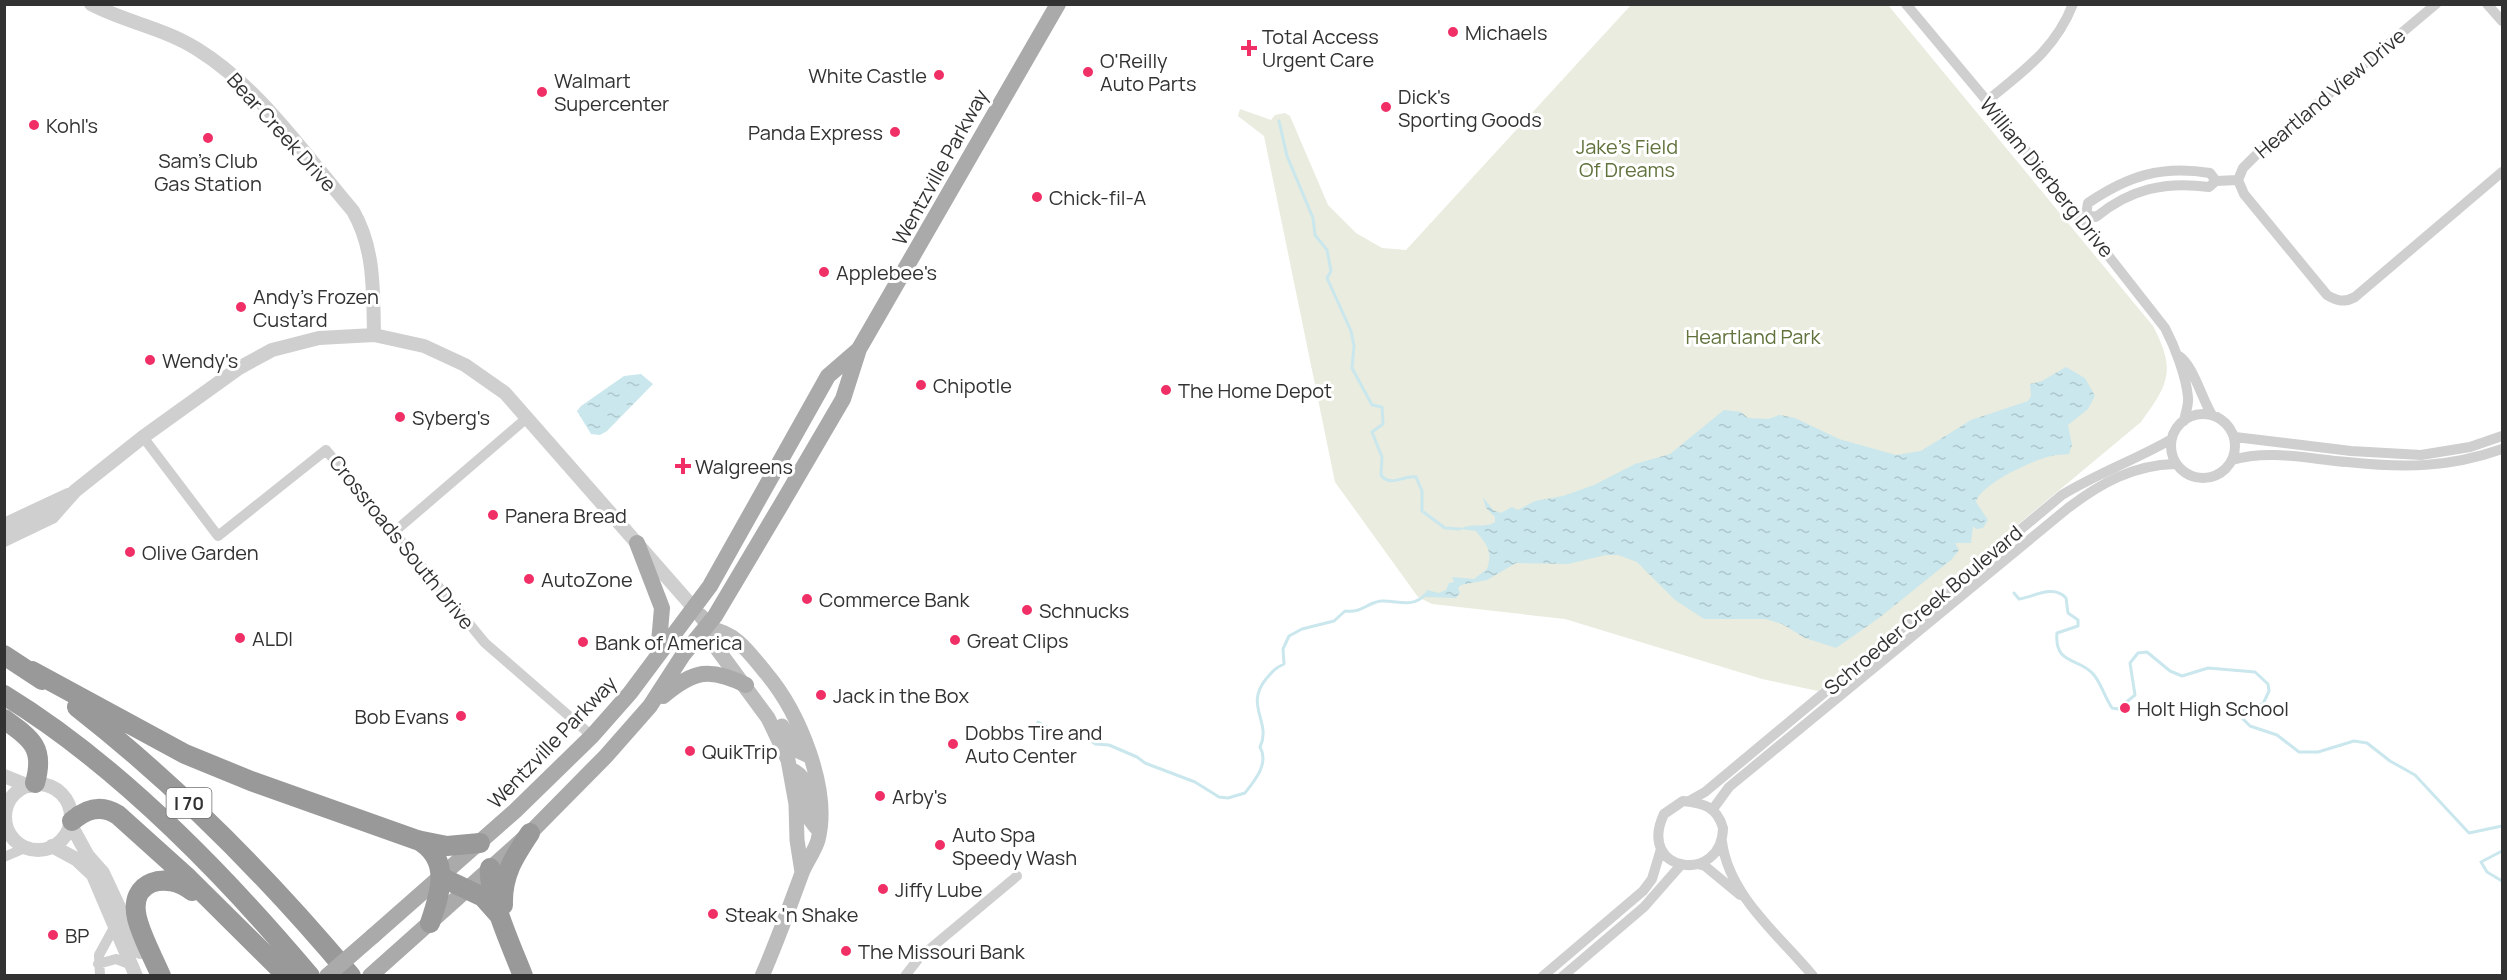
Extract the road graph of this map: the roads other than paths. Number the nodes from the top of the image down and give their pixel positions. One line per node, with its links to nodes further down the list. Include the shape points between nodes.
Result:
1 (91, 4): 12 (street, Bear Creek Drive, via 153,26 196,48 237,77 270,114 361,226 368,243)
2 (1058, 4): 13 (main road, Wentzville Parkway)
3 (1906, 4): 8 (street, William Dierberg Drive)
4 (2073, 4): 8 (street, via 2064,26 2044,54)
5 (2436, 4): 10 (street, Heartland View Drive, via 2255,156)
6 (2487, 4): 7 (street)
7 (2502, 21)
8 (1987, 101): 11 (street, William Dierberg Drive)
9 (2502, 172): 10 (street, via 2347,301 2327,295 2244,194)
10 (2238, 180): 11 (street, via 2216,181 2209,187 2169,184 2143,189 2110,205 2096,217)
11 (2083, 217): 14 (street, William Dierberg Drive, via 2165,328)
12 (374, 335): 16 (street, via 424,346 465,365 505,393); 19 (street, via 319,338 272,350 239,368)
13 (859, 350): 30 (main road, Wentzville Parkway, via 843,399); 30 (main road, Wentzville Parkway, via 828,376 710,586)
14 (2179, 356): 15 (street, William Dierberg Drive, via 2187,362); 17 (street, William Dierberg Drive, via 2178,367 2188,399)
15 (2212, 415): 17 (street, via 2200,414); 20 (street, via 2228,426)
16 (528, 417): 27 (street); 29 (street)
17 (2184, 421): 21 (street)
18 (2502, 436): 20 (street, via 2470,447 2421,455)
19 (143, 437): 25 (street); 27 (street, Crossroads South Drive, via 218,536 326,450)
20 (2235, 437): 23 (street)
21 (2170, 440): 24 (street); 44 (street, Schroeder Creek Boulevard, via 2062,495 1705,792)
22 (2502, 449): 23 (street, via 2472,459 2422,467 2262,454)
23 (2232, 460): 24 (street, via 2218,475 2205,479 2183,472)
24 (2175, 464): 45 (street, Schroeder Creek Boulevard, via 2150,465 2125,473 2074,503 1728,787)
25 (75, 491): 26 (street); 28 (street, via 52,517)
26 (4, 525)
27 (394, 532): 38 (street, Crossroads South Drive, via 485,643)
28 (4, 540)
29 (637, 543): 30 (street); 32 (main road, via 662,608)
30 (703, 619): 32 (main road, Wentzville Parkway); 34 (main road, via 713,644); 36 (main road, Wentzville Parkway); 39 (main road, via 731,635 776,684)
31 (4, 655): 33 (highway, I 70)
32 (657, 657): 38 (main road, Wentzville Parkway)
33 (32, 671): 50 (highway, via 185,754); 76 (highway, I 70, via 181,795 257,869)
34 (749, 689): 36 (main road, via 715,673 692,675); 39 (main road, via 762,695 796,750); 40 (main road, via 779,739)
35 (4, 695): 74 (highway, I 70, via 85,752 164,820 236,891)
36 (650, 706): 49 (main road, Wentzville Parkway)
37 (4, 719): 42 (highway, via 37,748 40,765)
38 (592, 736): 52 (main road, Wentzville Parkway)
39 (811, 757): 48 (main road, via 820,810)
40 (790, 769): 48 (main road, via 804,780 809,818); 60 (main road)
41 (4, 776): 42 (street)
42 (32, 784): 43 (street); 46 (street, via 61,793 68,802)
43 (6, 801): 47 (street)
44 (1689, 801): 45 (street); 55 (street, via 1664,814 1658,836)
45 (1713, 809): 51 (street, via 1723,828)
46 (71, 823): 53 (street); 65 (highway, via 85,811 99,808 112,812 180,871); 71 (street, via 88,856 103,873)
47 (6, 830): 54 (street)
48 (819, 831): 60 (main road)
49 (530, 833): 59 (main road, Wentzville Parkway); 66 (highway, via 505,876)
50 (417, 840): 52 (highway, via 447,846); 62 (highway, via 438,860)
51 (1722, 842): 57 (street); 64 (street, via 1726,860)
52 (480, 843): 62 (main road, Wentzville Parkway)
53 (52, 846): 54 (street, via 40,850); 68 (street, via 76,859 93,875)
54 (25, 848): 56 (street)
55 (1661, 849): 58 (street, via 1668,860); 81 (street, via 1652,879 1643,891)
56 (4, 857)
57 (1698, 864): 58 (street); 64 (street)
58 (1680, 866): 82 (street, via 1644,907)
59 (490, 868): 63 (main road, Wentzville Parkway); 66 (highway)
60 (802, 872): 79 (main road)
61 (1017, 876): 80 (street, via 919,958)
62 (441, 877): 63 (highway); 67 (highway); 75 (main road, Wentzville Parkway, bridge)
63 (469, 888): 66 (highway, via 491,904); 67 (main road)
64 (1748, 902): 83 (street)
65 (216, 909): 72 (highway, via 180,882 158,880 143,890 136,916); 73 (highway)
66 (503, 922): 78 (highway)
67 (430, 923): 77 (main road)
68 (116, 924): 69 (street, via 99,955); 70 (street)
69 (99, 970): 70 (street, via 116,959)
70 (134, 970)
71 (151, 975)
72 (161, 975)
73 (287, 975)
74 (310, 975)
75 (327, 975)
76 (351, 975)
77 (370, 975)
78 (523, 975)
79 (762, 975)
80 (905, 975)
81 (1544, 975)
82 (1563, 975)
83 (1813, 975)

